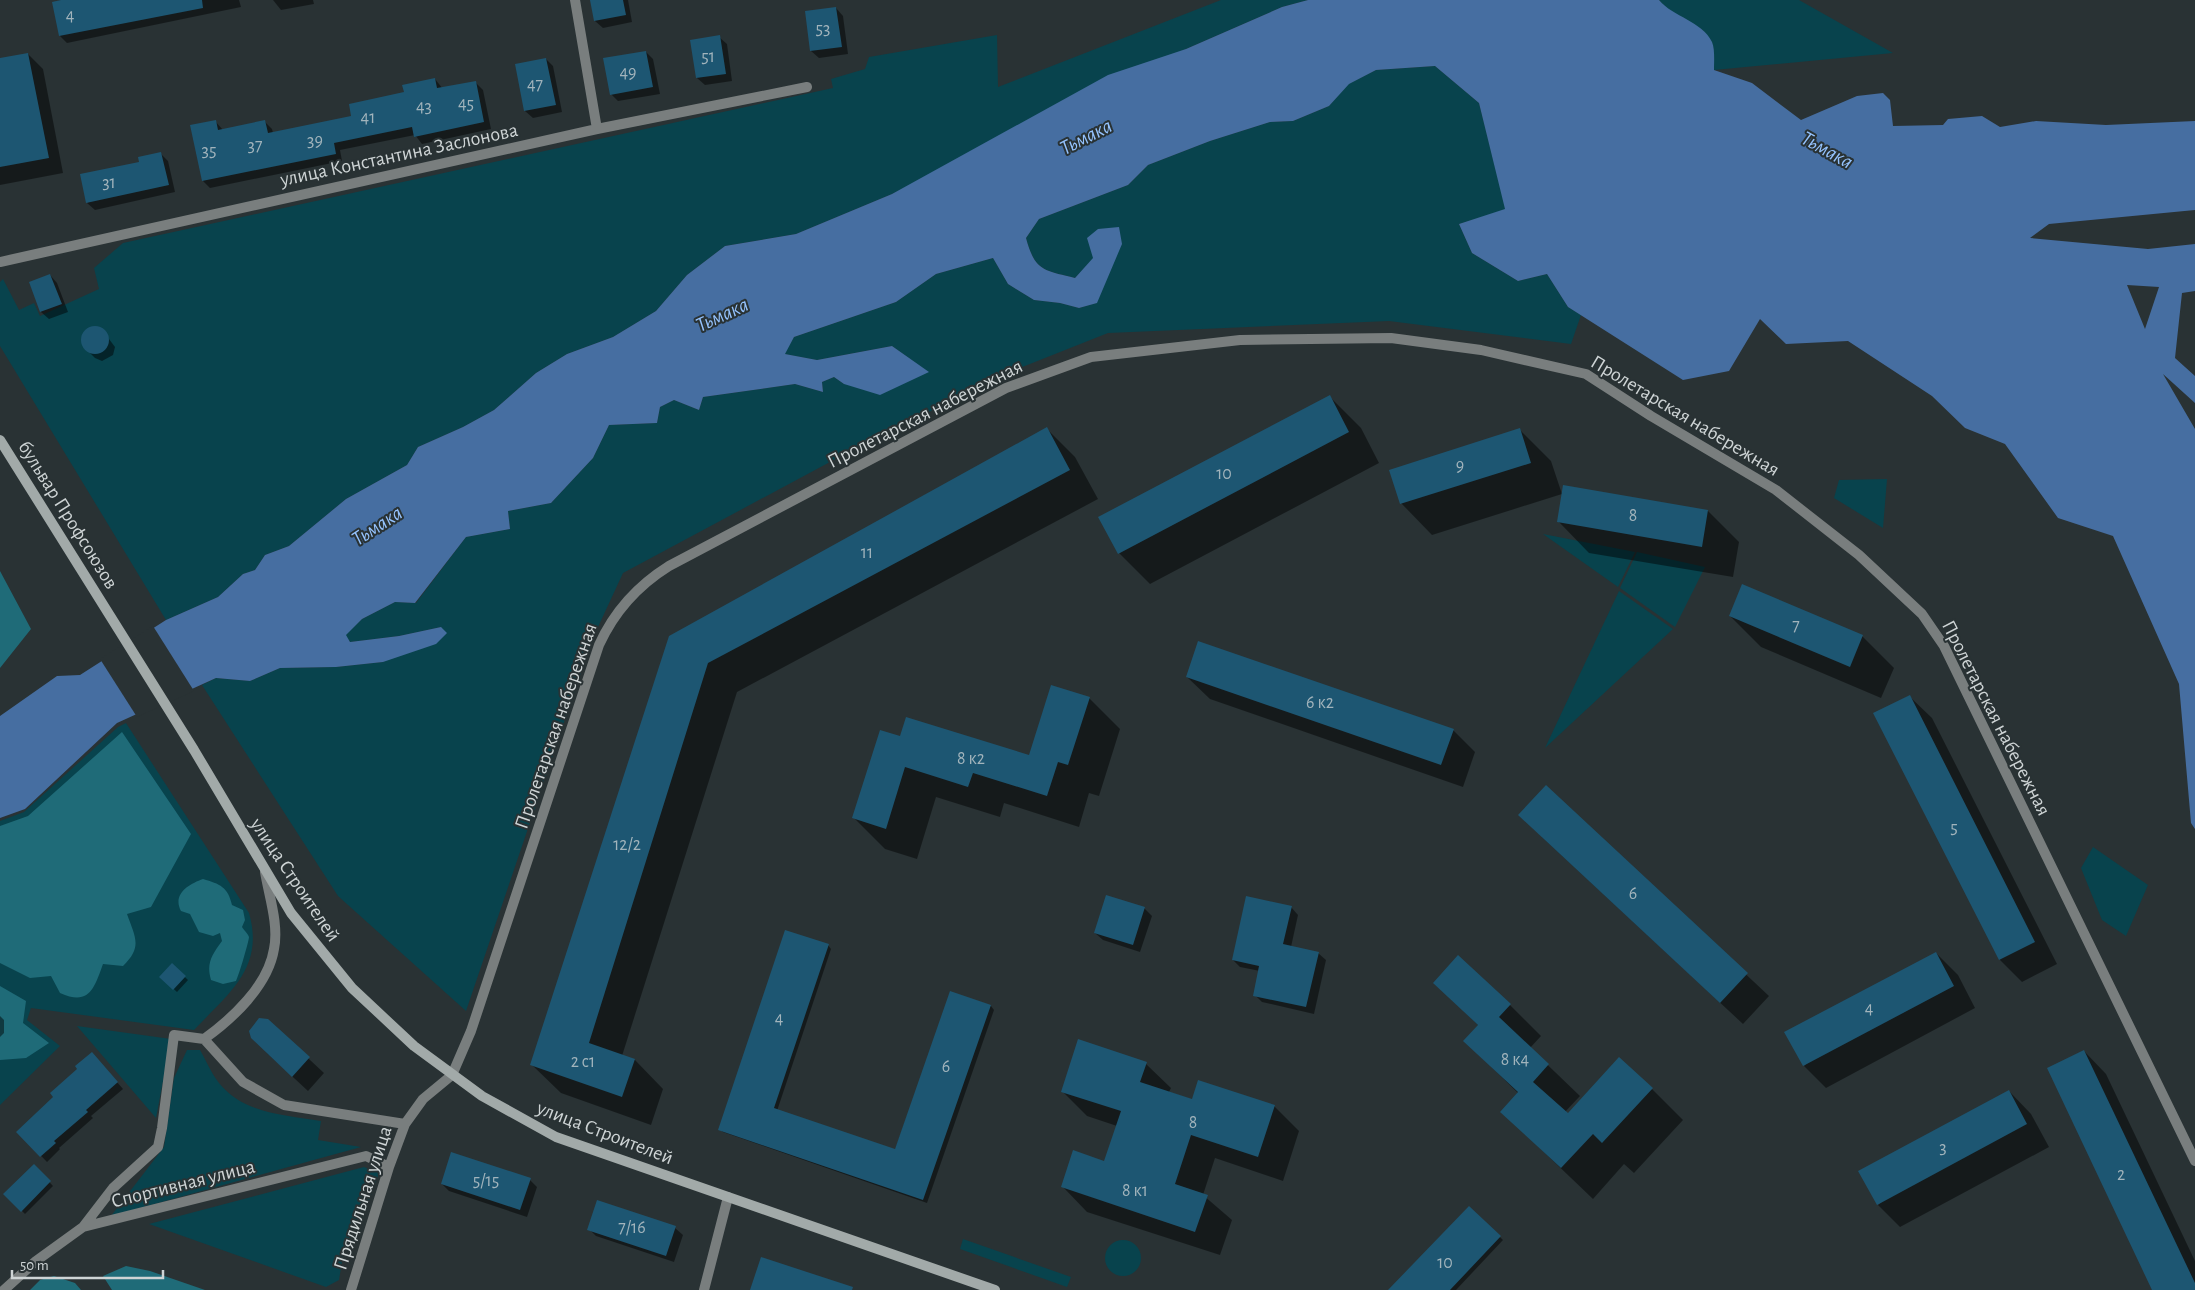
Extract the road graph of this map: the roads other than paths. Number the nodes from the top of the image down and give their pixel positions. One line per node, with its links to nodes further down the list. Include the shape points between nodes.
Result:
1 (574, 0): 3 (street)
2 (807, 88): 3 (street, улица Константина Заслонова)
3 (597, 129): 4 (street, улица Константина Заслонова)
4 (0, 262)
5 (0, 440): 6 (main road, бульвар Профсоюзов)
6 (106, 608): 7 (main road, улица Строителей)
7 (265, 872): 8 (street, via 275,948 270,966 253,992); 9 (main road, улица Строителей, via 298,923 352,988 386,1022)
8 (204, 1039): 10 (street, via 243,1082 284,1105); 14 (street, via 174,1035 158,1147 113,1188)
9 (452, 1075): 10 (street, Прядильная улица, via 423,1099); 11 (street, Пролетарская набережная, via 476,1019 599,645 621,608 651,578 1006,388 1091,357 1240,340 1391,338 1481,350 1586,374 1776,490 1859,554 1922,614 1944,646); 13 (main road, улица Строителей, via 506,1111 556,1137)
10 (405, 1124): 12 (street, Прядильная улица)
11 (2195, 1160)
12 (389, 1167): 14 (street, Спортивная улица, via 366,1156); 16 (street, Прядильная улица)
13 (728, 1197): 17 (street); 18 (main road, улица Строителей)
14 (83, 1227): 15 (street, Спортивная улица, via 36,1261)
15 (4, 1290)
16 (351, 1290)
17 (704, 1290)
18 (995, 1290)

